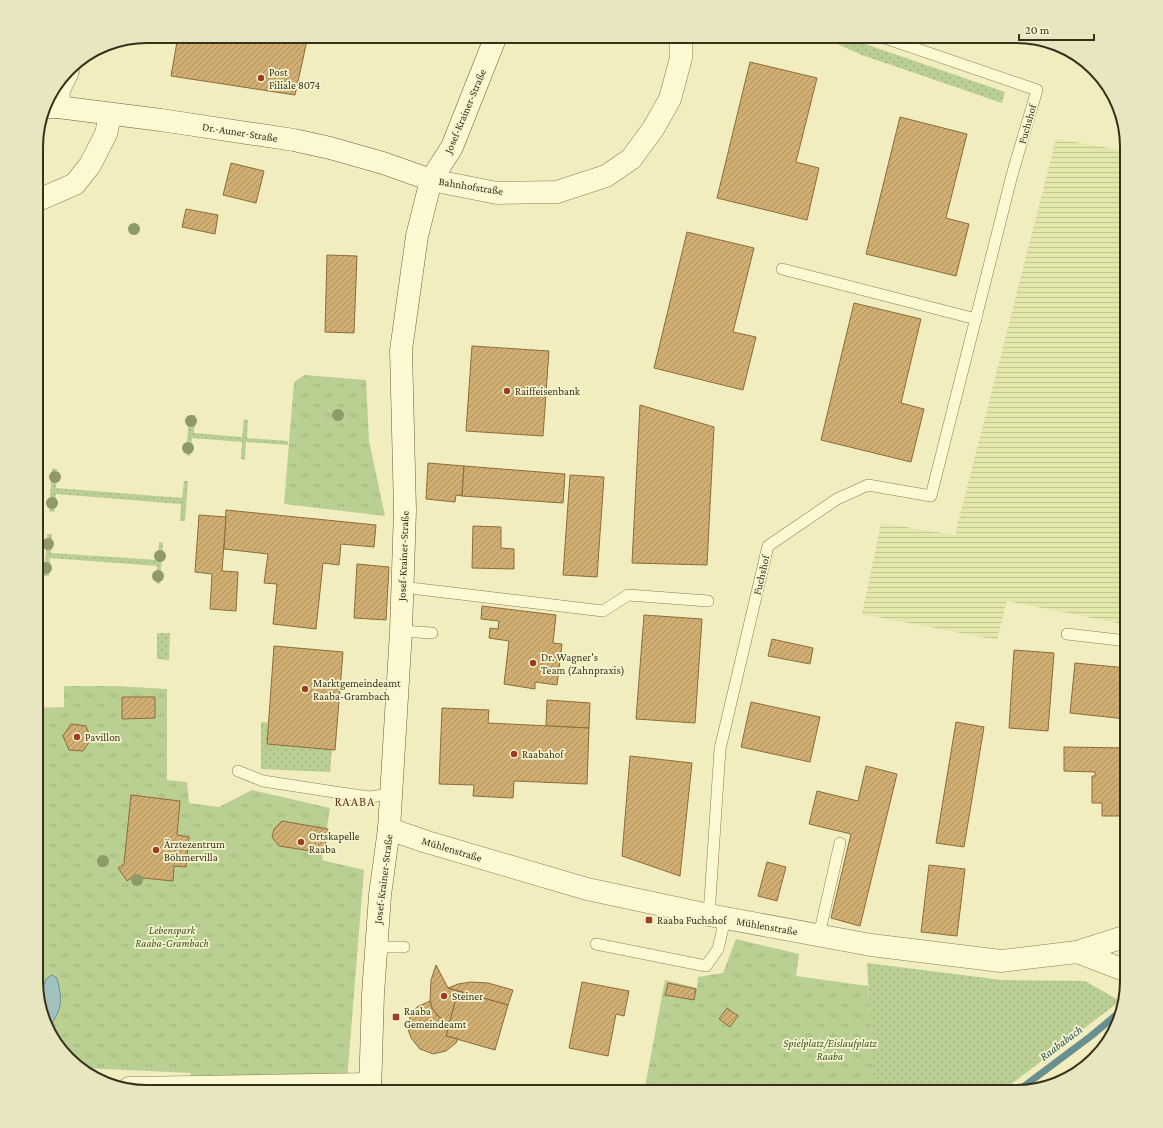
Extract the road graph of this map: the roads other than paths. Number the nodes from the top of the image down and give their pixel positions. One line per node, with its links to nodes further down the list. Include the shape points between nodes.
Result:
1 (493, 43): 6 (street, Josef-Krainer-Straße, via 452,147)
2 (680, 43): 6 (street, Bahnhofstraße, via 681,58 670,99 653,129 631,159 606,176 557,192 497,193)
3 (899, 43): 9 (lane, Fuchshof, via 1037,90 1010,182)
4 (51, 107): 5 (street, Dr.-Auner-Straße)
5 (109, 114): 6 (street, Dr.-Auner-Straße, via 308,143 383,163); 7 (street, via 106,134 90,165 75,184)
6 (431, 180): 10 (street, Josef-Krainer-Straße, via 417,236 401,350 405,510)
7 (43, 198)
8 (782, 269): 9 (lane)
9 (976, 319): 20 (lane, Fuchshof, via 931,496 868,485 837,499 768,546 720,749)
10 (402, 587): 11 (lane, via 603,611 628,595); 12 (street, Josef-Krainer-Straße)
11 (708, 601)
12 (401, 631): 13 (lane); 17 (street, Josef-Krainer-Straße)
13 (432, 633)
14 (1068, 634): 15 (lane)
15 (1120, 641)
16 (238, 771): 17 (lane, via 263,781 341,793 369,796)
17 (391, 794): 18 (street, Josef-Krainer-Straße)
18 (389, 829): 20 (street, Mühlenstraße, via 587,889); 24 (street, Josef-Krainer-Straße)
19 (840, 843): 21 (lane)
20 (717, 917): 21 (street, Mühlenstraße); 23 (lane, via 718,949 706,966)
21 (819, 935): 26 (street, Mühlenstraße, via 871,945 1001,961)
22 (1120, 938): 26 (street, Mühlenstraße)
23 (596, 944)
24 (376, 947): 25 (lane); 28 (street, Josef-Krainer-Straße)
25 (404, 948)
26 (1077, 952): 27 (street)
27 (1120, 968)
28 (370, 1085)

